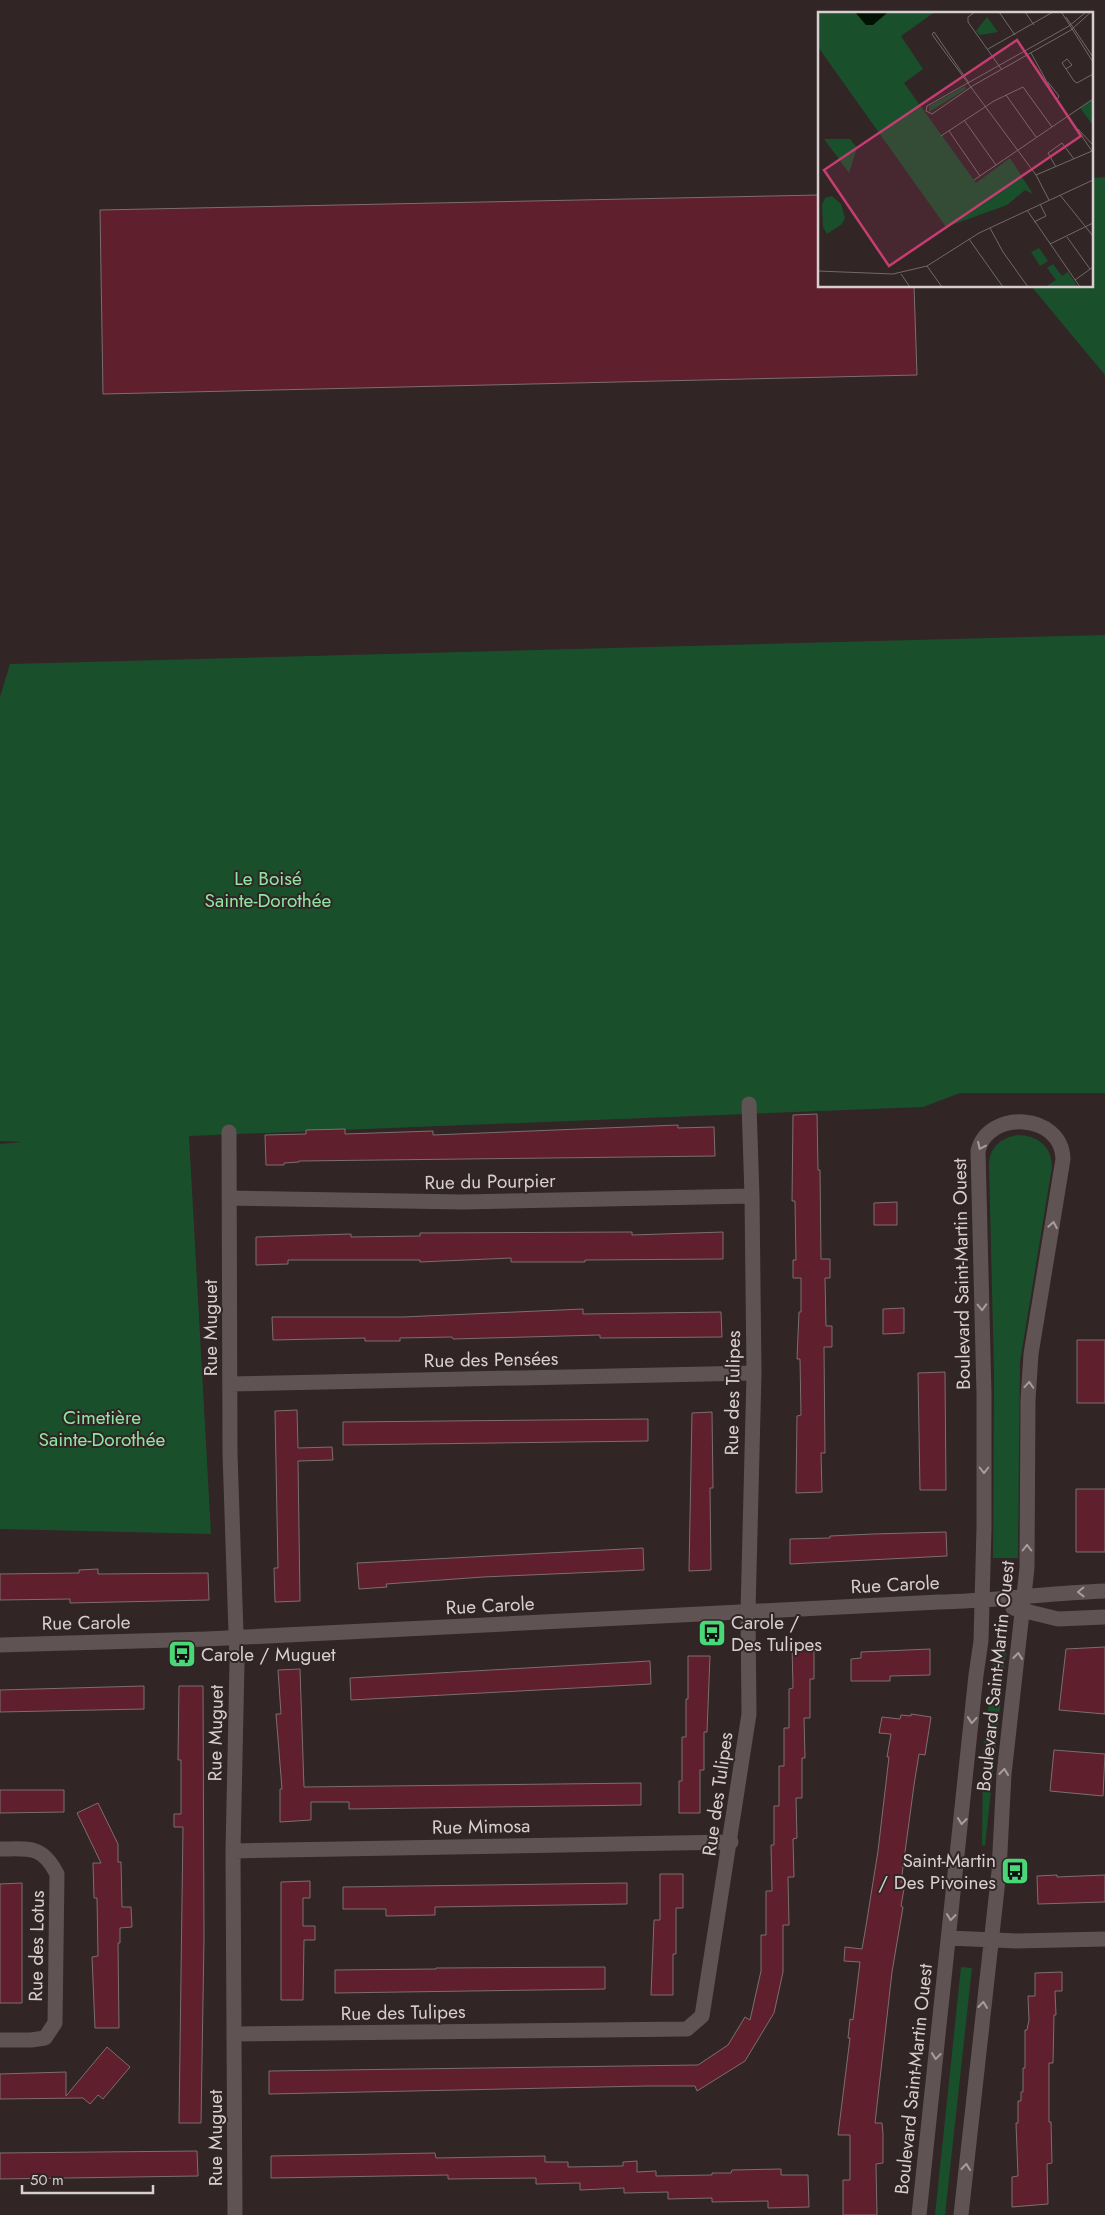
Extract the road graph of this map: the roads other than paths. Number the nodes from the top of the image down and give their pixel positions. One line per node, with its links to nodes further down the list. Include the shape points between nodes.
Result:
1 (749, 1104): 3 (street, Rue des Tulipes)
2 (229, 1132): 4 (street, Rue Muguet)
3 (752, 1196): 4 (street, Rue du Pourpier, via 464,1202); 5 (street, Rue des Tulipes)
4 (229, 1198): 6 (street, Rue Muguet)
5 (754, 1373): 6 (street, Rue des Pensées); 10 (street, Rue des Tulipes)
6 (230, 1384): 12 (street, Rue Muguet)
7 (1105, 1591): 9 (street, one-way to 9, via 1057,1592)
8 (982, 1601): 9 (street, Rue Carole); 9 (street, Boulevard Saint-Martin Ouest, one-way to 8, via 1027,1568 1031,1354 1064,1159 1062,1146 1051,1131 1040,1124 1020,1122 992,1131 978,1151 984,1394); 10 (street, Rue Carole); 17 (street, Boulevard Saint-Martin Ouest, one-way to 17, via 981,1647)
9 (1023, 1603): 11 (street, Rue Carole, via 1058,1619); 19 (street, Boulevard Saint-Martin Ouest, one-way to 9)
10 (748, 1612): 12 (street, Rue Carole); 14 (street, Rue des Tulipes, via 749,1714)
11 (1105, 1618)
12 (236, 1638): 13 (street, Rue Carole); 16 (street, Rue Muguet)
13 (0, 1644)
14 (731, 1842): 16 (street, Rue Mimosa); 20 (street, Rue des Tulipes, via 702,2016 687,2028)
15 (0, 1849): 21 (street, Rue des Lotus, via 30,1849 49,1858 57,1874 55,2023 45,2038)
16 (233, 1851): 20 (street, Rue Muguet)
17 (949, 1938): 19 (street); 23 (street, Boulevard Saint-Martin Ouest, one-way to 23)
18 (1105, 1939): 19 (street)
19 (990, 1940): 24 (street, Boulevard Saint-Martin Ouest, one-way to 19)
20 (234, 2034): 22 (street, Rue Muguet)
21 (0, 2040)
22 (235, 2215)
23 (919, 2215)
24 (961, 2215)

